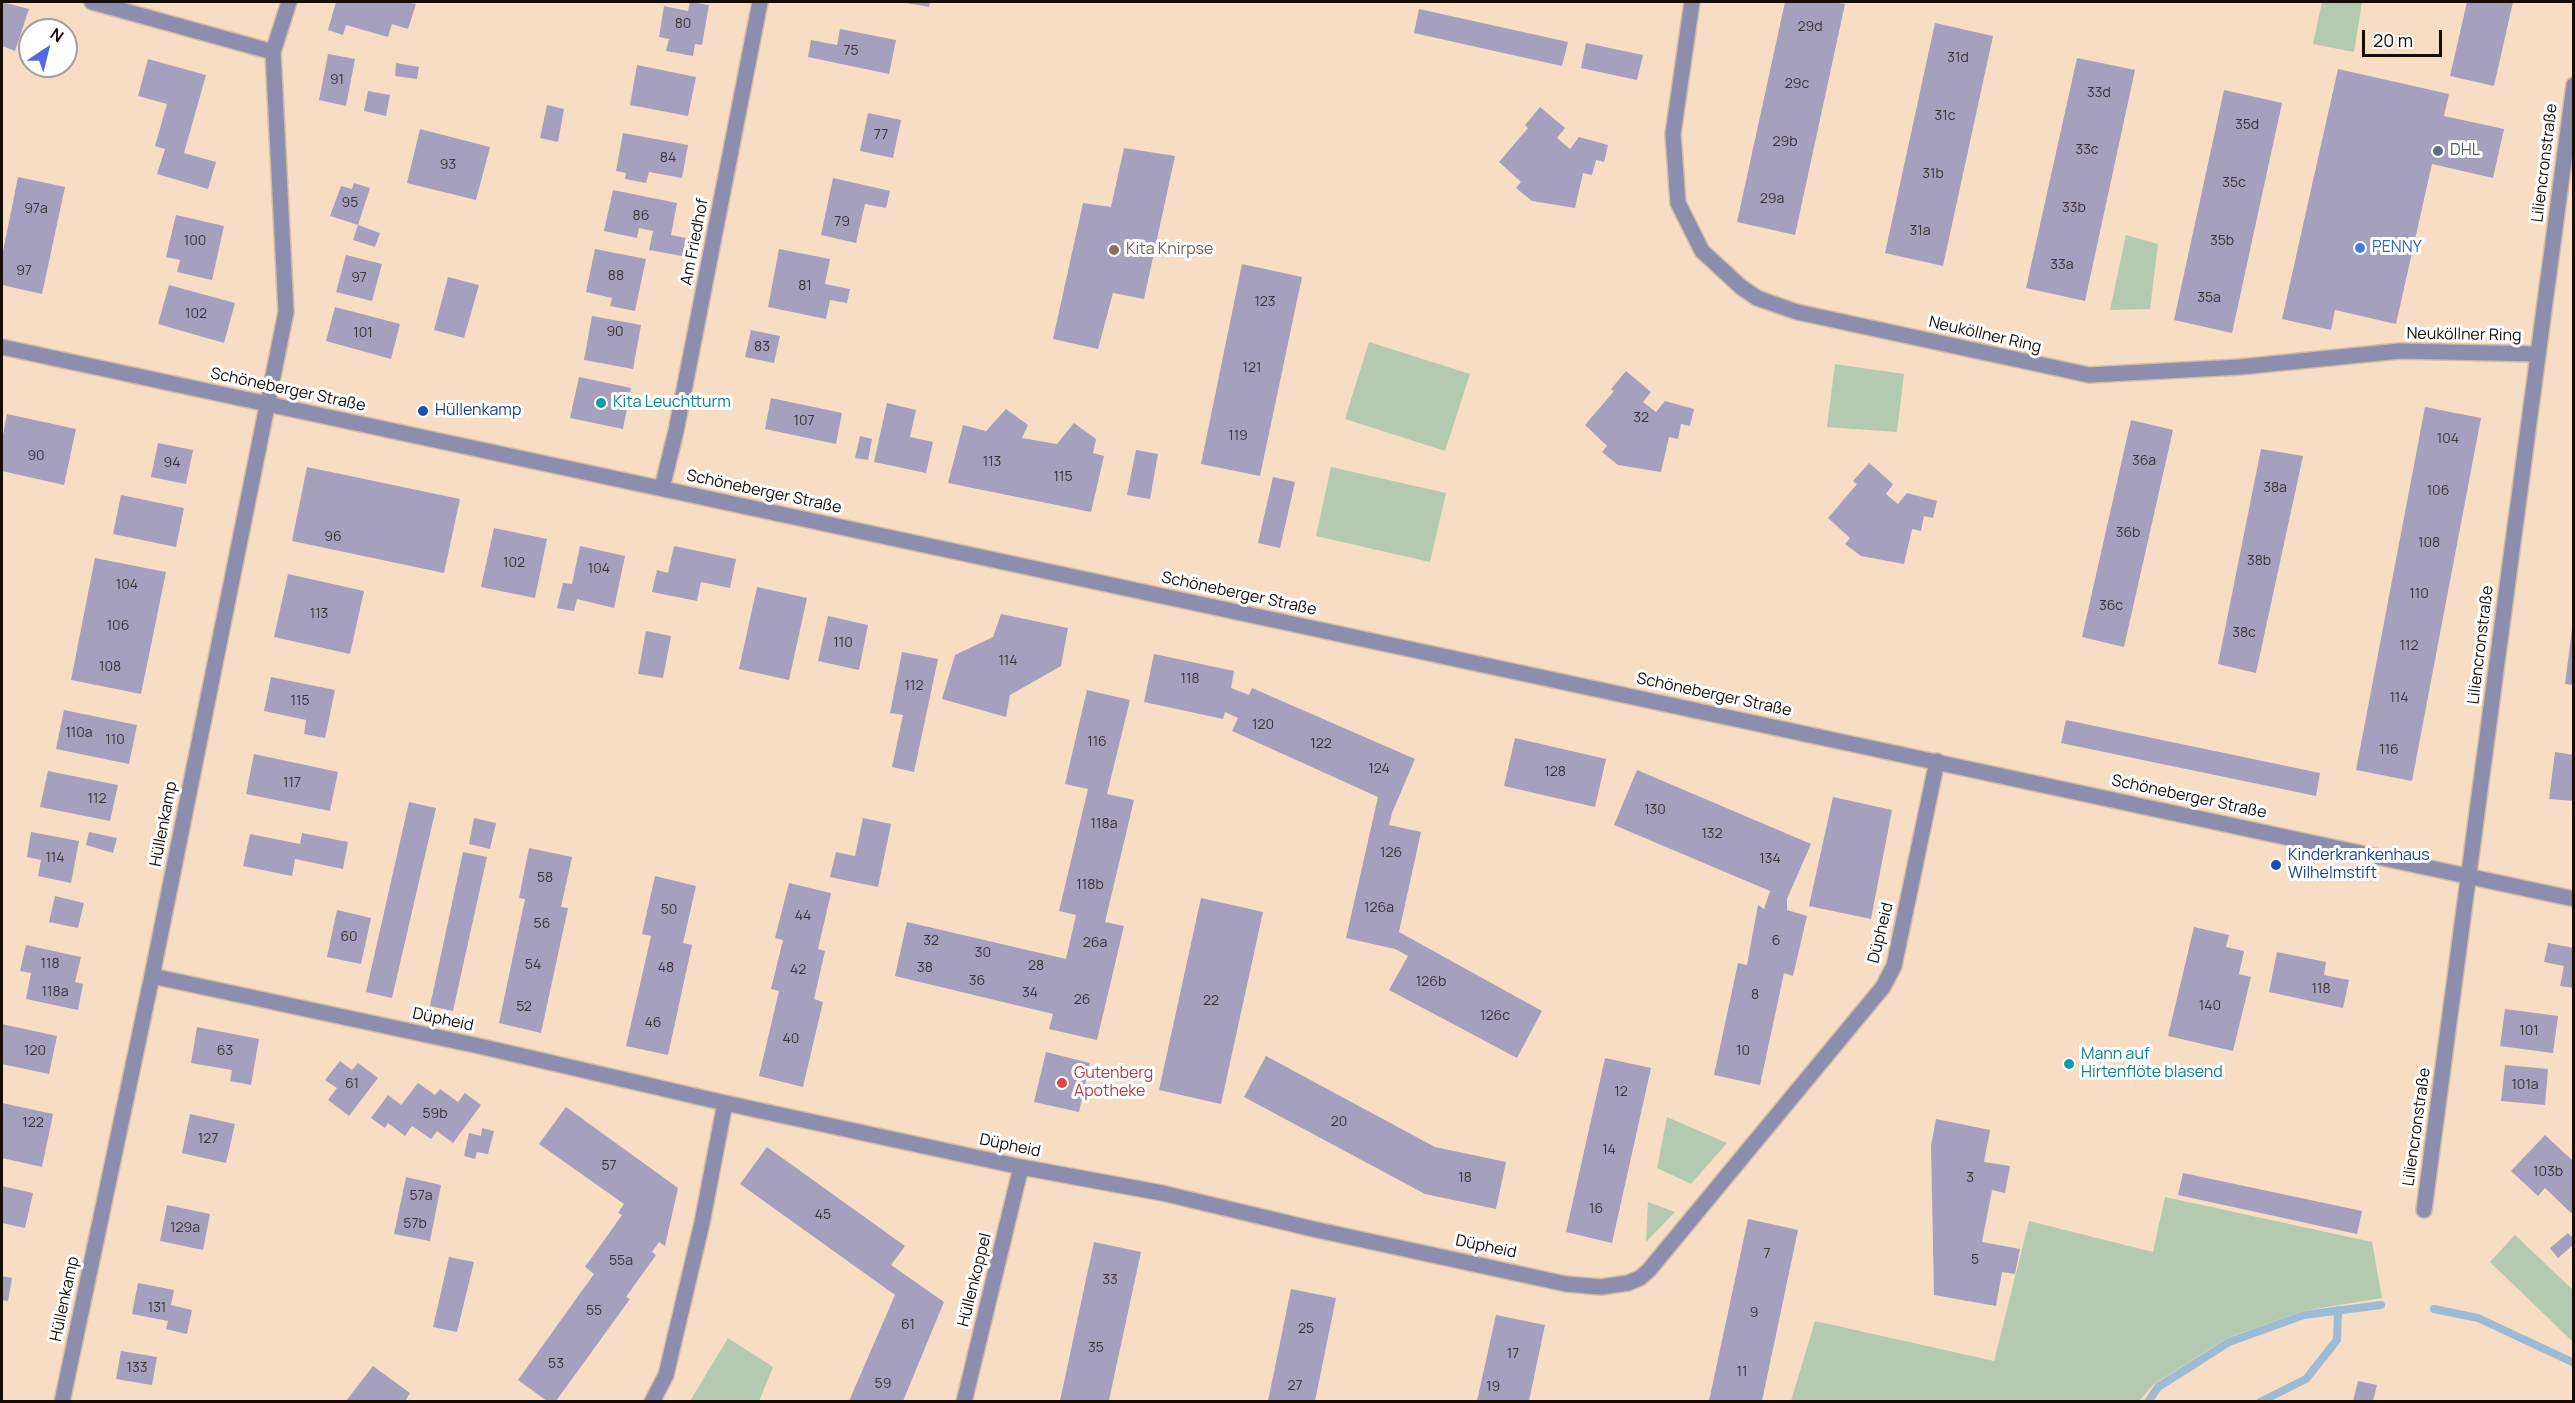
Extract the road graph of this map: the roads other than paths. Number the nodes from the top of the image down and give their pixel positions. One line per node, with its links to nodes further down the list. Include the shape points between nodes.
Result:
1 (92, 2): 5 (street)
2 (289, 2): 5 (street, Hüllenkamp)
3 (760, 2): 10 (street, Am Friedhof)
4 (1692, 2): 8 (street, Neuköllner Ring, via 1673,134 1678,203 1702,251 1758,298 1797,312 2089,375 2240,367 2400,351)
5 (273, 52): 9 (street, Hüllenkamp, via 286,312)
6 (2574, 84): 8 (street, Liliencronstraße)
7 (2, 347): 9 (street, Schöneberger Straße)
8 (2538, 354): 12 (street, Liliencronstraße)
9 (267, 404): 10 (street, Schöneberger Straße); 14 (street, Hüllenkamp)
10 (662, 488): 11 (street, Schöneberger Straße)
11 (1936, 761): 12 (street, Schöneberger Straße); 16 (street, Düpheid, via 1894,966 1883,987 1649,1270 1634,1281 1601,1287 1566,1284 1162,1193)
12 (2469, 876): 13 (street, Schöneberger Straße); 17 (street, Liliencronstraße)
13 (2574, 899)
14 (152, 976): 15 (street, Düpheid); 18 (street, Hüllenkamp)
15 (725, 1103): 16 (street, Düpheid); 19 (street, via 666,1375)
16 (1021, 1167): 20 (street, Hüllenkoppel)
17 (2424, 1210)
18 (62, 1401)
19 (652, 1401)
20 (964, 1401)

